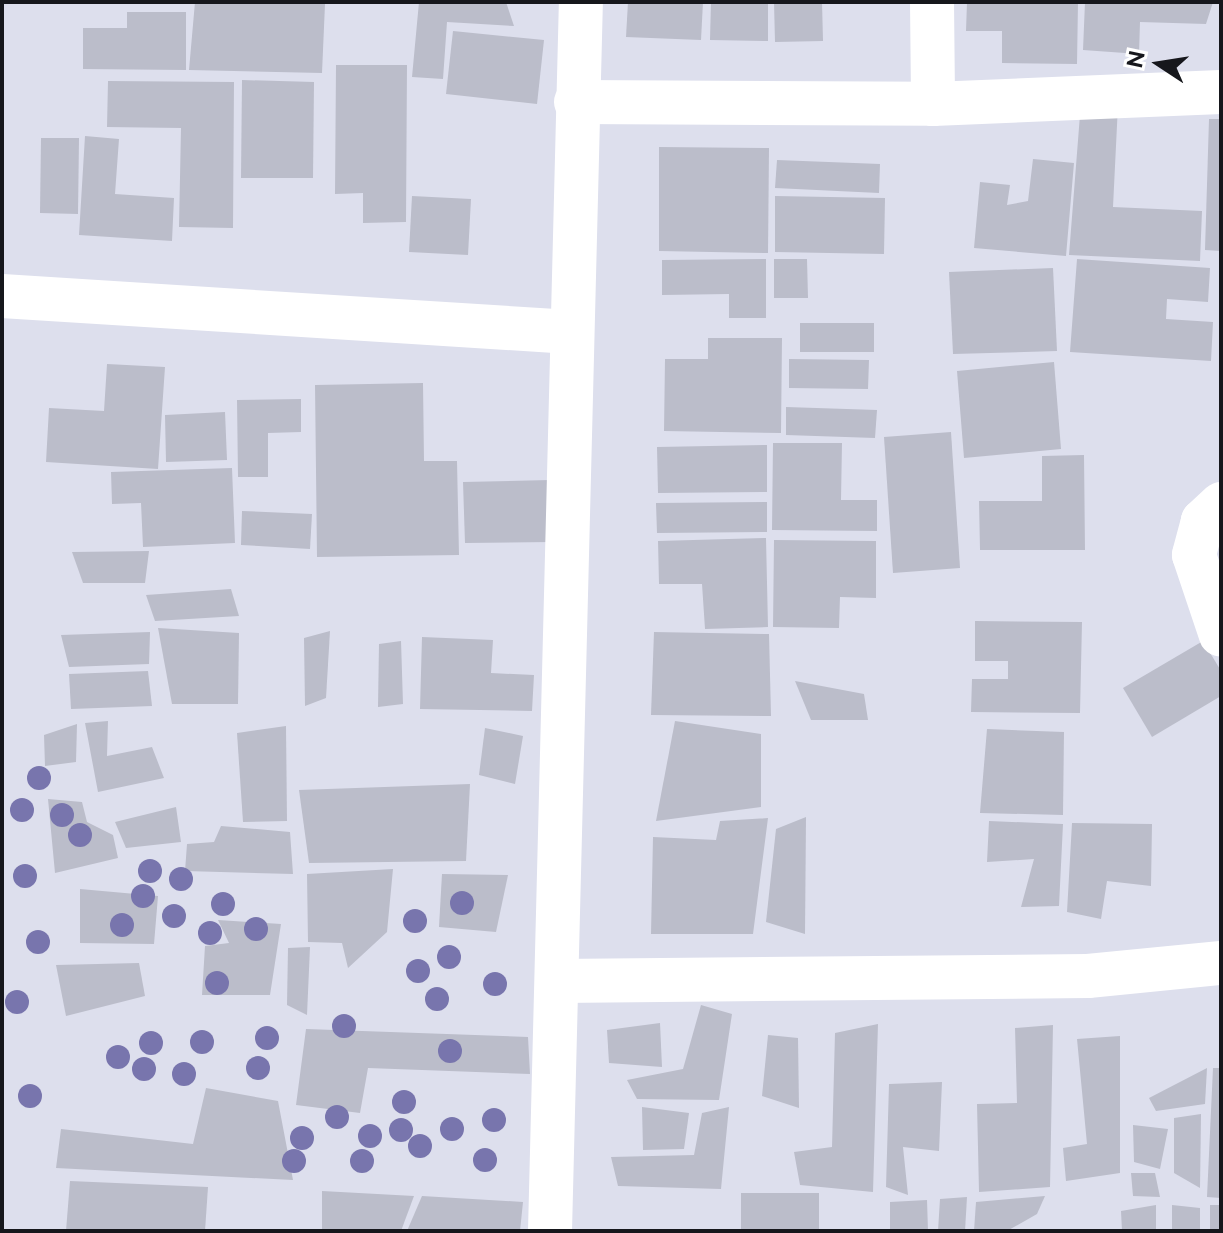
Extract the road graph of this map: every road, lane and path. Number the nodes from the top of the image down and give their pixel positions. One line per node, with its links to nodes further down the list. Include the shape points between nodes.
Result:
1 (581, 2): 4 (street)
2 (932, 2): 5 (street)
3 (1221, 92): 5 (street)
4 (576, 102): 5 (street); 7 (street)
5 (933, 104)
6 (2, 296): 7 (street)
7 (571, 332): 11 (street)
8 (1221, 504): 9 (street, via 1203,521 1194,555)
9 (1221, 635)
10 (1221, 963): 11 (street, via 1088,976)
11 (558, 981): 12 (street)
12 (550, 1231)

